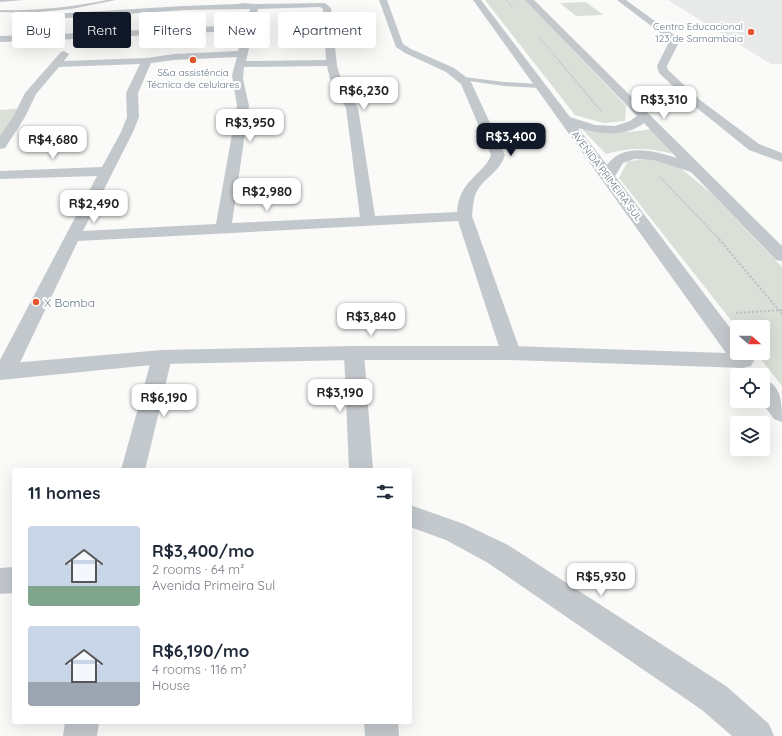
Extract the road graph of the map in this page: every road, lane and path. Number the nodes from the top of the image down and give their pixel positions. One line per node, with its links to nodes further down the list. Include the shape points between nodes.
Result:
1 (19, 0): 2 (lane); 9 (lane); 12 (lane, via 20,2)
2 (22, 0)
3 (41, 0): 13 (street)
4 (114, 0): 14 (lane)
5 (214, 0): 11 (street)
6 (383, 0): 27 (street, via 399,45)
7 (530, 0): 10 (path); 29 (street)
8 (621, 0): 32 (street, via 671,37 674,44 662,66 663,71 696,102 754,147)
9 (0, 1)
10 (478, 1): 28 (street, AVENIDA PRIMEIRA SUL)
11 (255, 6): 15 (street); 16 (street); 25 (street, via 326,7)
12 (3, 11)
13 (27, 12)
14 (49, 12)
15 (253, 12)
16 (65, 15)
17 (214, 29): 18 (street)
18 (131, 33)
19 (73, 37): 20 (street)
20 (0, 39)
21 (73, 44): 26 (street)
22 (243, 48): 23 (street)
23 (241, 59): 24 (street, via 174,57); 25 (street); 39 (street, via 237,85 243,106)
24 (147, 61): 26 (street); 33 (street, via 132,93 133,117)
25 (331, 63): 38 (street, via 337,82 352,108)
26 (55, 64): 31 (street, via 31,93 19,117)
27 (464, 79): 28 (lane); 37 (street, via 498,155 496,164 473,187 466,199)
28 (540, 86): 30 (street, AVENIDA PRIMEIRA SUL)
29 (644, 117): 30 (street, via 637,124 617,131 587,126); 34 (street)
30 (564, 118): 36 (street, AVENIDA PRIMEIRA SUL)
31 (1, 143)
32 (782, 158)
33 (107, 170): 35 (street); 40 (street)
34 (696, 170): 36 (street, via 670,160 638,155 626,156 617,161); 41 (street)
35 (0, 175)
36 (608, 176): 43 (street, AVENIDA PRIMEIRA SUL)
37 (464, 216): 38 (street); 46 (street)
38 (368, 220): 39 (street)
39 (223, 228): 40 (street)
40 (72, 236): 49 (street)
41 (782, 256)
42 (782, 310): 43 (path)
43 (710, 314): 44 (street, AVENIDA PRIMEIRA SUL)
44 (730, 342)
45 (354, 353): 46 (street); 47 (street); 53 (street)
46 (511, 353): 48 (street)
47 (162, 357): 49 (street); 52 (street)
48 (730, 360)
49 (2, 371)
50 (770, 397): 51 (street)
51 (782, 413)
52 (134, 468)
53 (361, 468)
54 (412, 517): 61 (street, via 455,532 498,554 714,698)
55 (12, 580): 56 (street)
56 (0, 581)
57 (82, 724): 59 (street)
58 (381, 724): 60 (street)
59 (80, 736)
60 (382, 736)
61 (757, 736)

